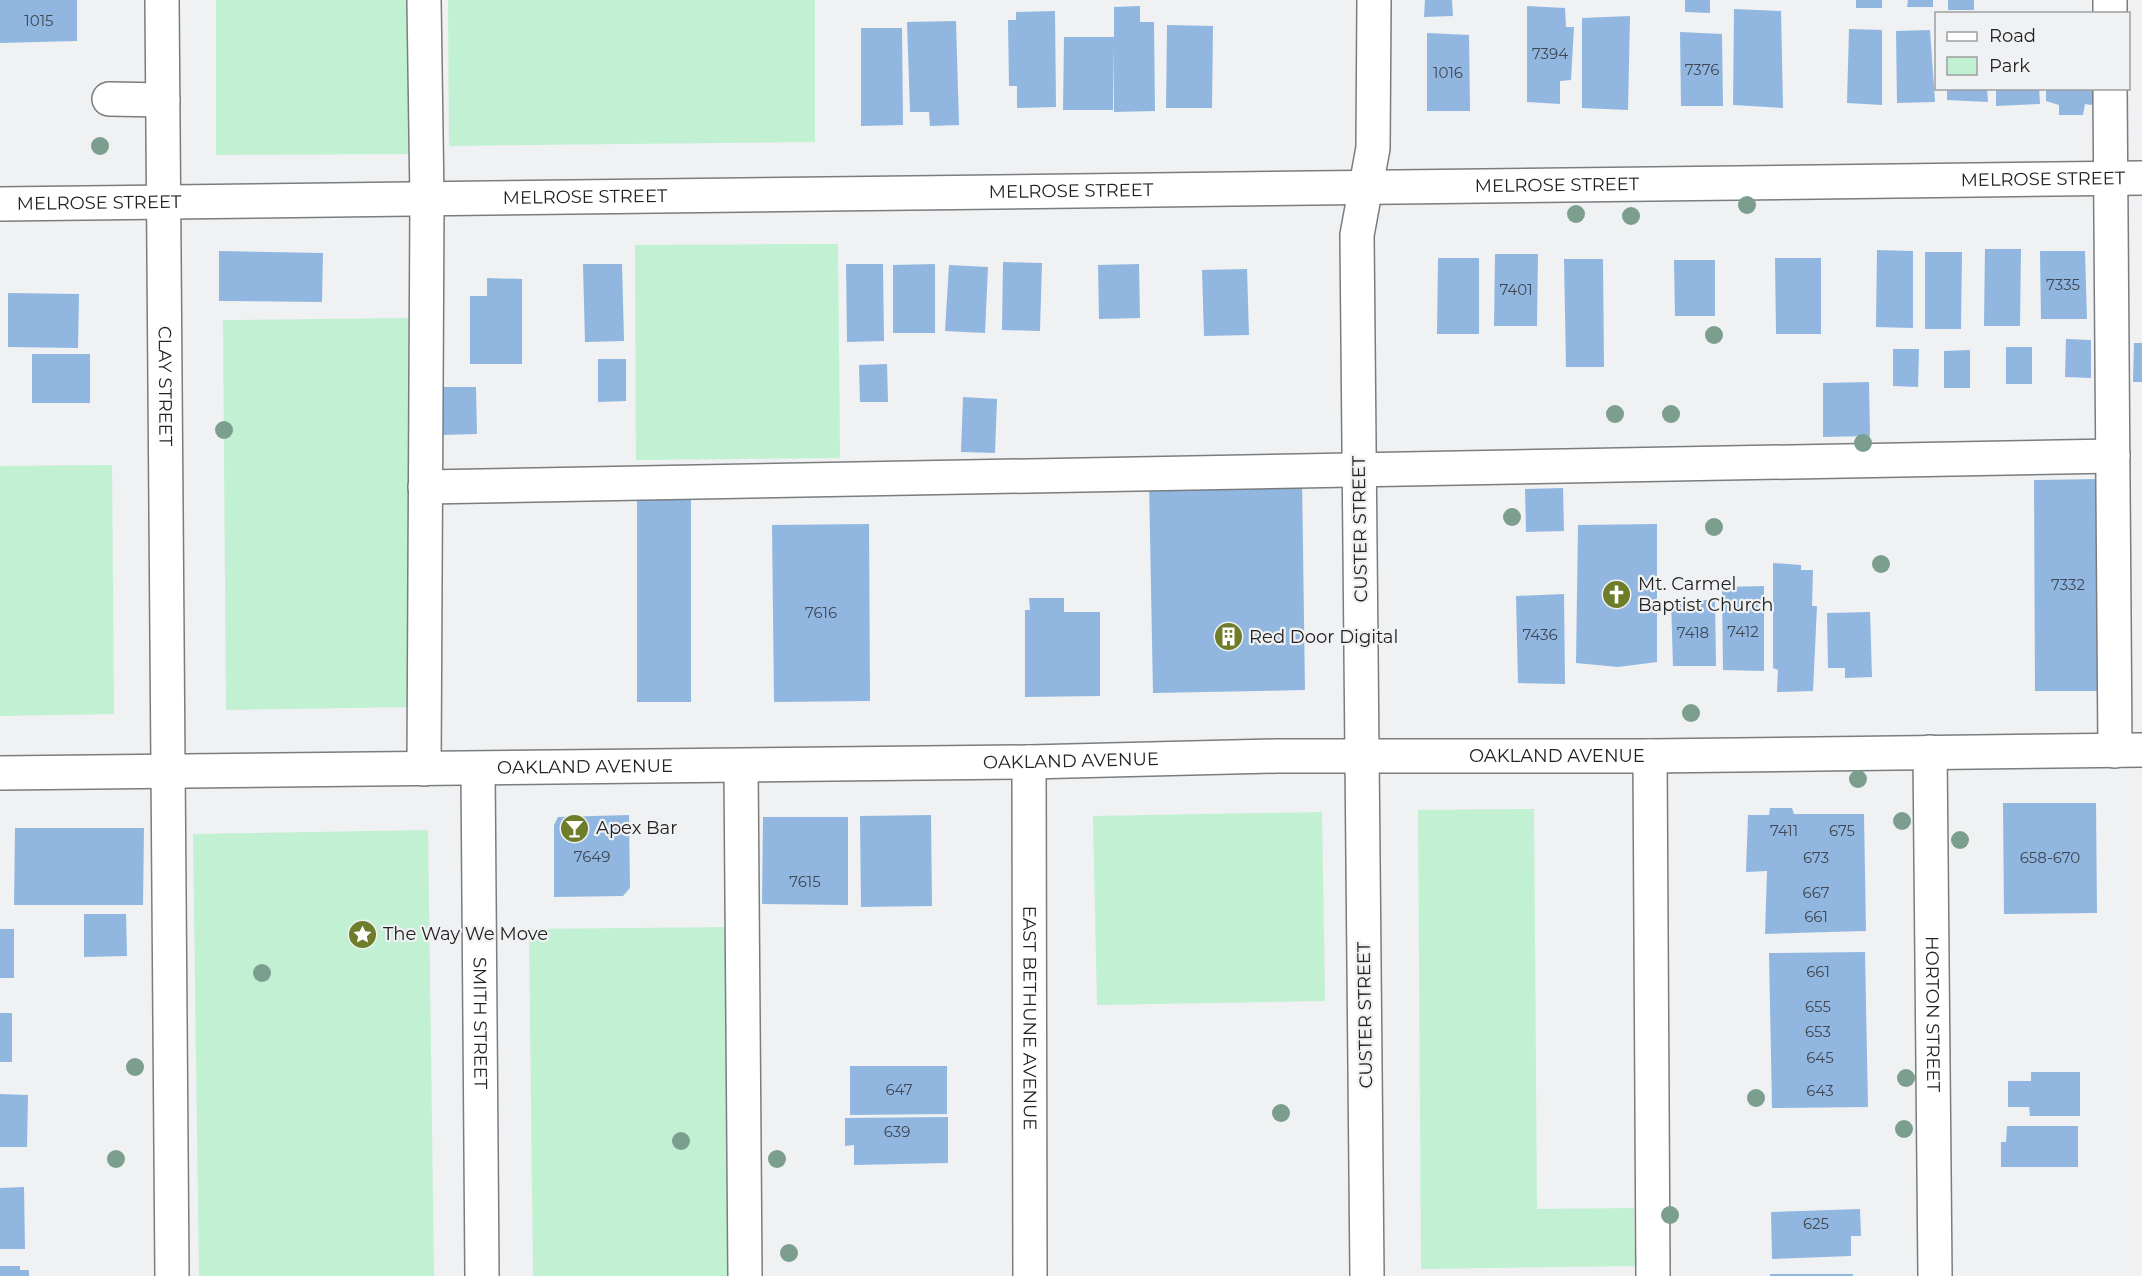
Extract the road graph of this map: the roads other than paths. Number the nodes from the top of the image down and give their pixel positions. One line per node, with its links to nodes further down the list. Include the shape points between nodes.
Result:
1 (162, 0): 6 (street, CLAY STREET)
2 (424, 0): 9 (street)
3 (1374, 0): 8 (street, CUSTER STREET, via 1373,148)
4 (2110, 90): 7 (street)
5 (109, 99): 6 (street)
6 (163, 100): 10 (street, CLAY STREET)
7 (2126, 178): 8 (street, MELROSE STREET); 12 (street)
8 (1366, 189): 9 (street, MELROSE STREET); 13 (street, CUSTER STREET, via 1357,235)
9 (427, 200): 10 (street, MELROSE STREET); 14 (street)
10 (163, 203): 11 (street, MELROSE STREET); 23 (street, CLAY STREET)
11 (0, 204)
12 (2113, 456): 13 (street); 15 (street)
13 (1359, 469): 14 (street); 18 (street, CUSTER STREET)
14 (425, 487): 21 (street)
15 (2128, 750): 16 (street, OAKLAND AVENUE)
16 (1930, 752): 17 (street, OAKLAND AVENUE); 31 (street, HORTON STREET)
17 (1650, 756): 18 (street, OAKLAND AVENUE); 30 (street)
18 (1362, 757): 19 (street, OAKLAND AVENUE); 29 (street, CUSTER STREET)
19 (1029, 762): 20 (street, OAKLAND AVENUE); 28 (street, EAST BETHUNE AVENUE)
20 (741, 766): 22 (street, OAKLAND AVENUE); 27 (street)
21 (424, 769): 22 (street, OAKLAND AVENUE); 23 (street, OAKLAND AVENUE)
22 (478, 769): 26 (street, SMITH STREET)
23 (169, 771): 24 (street, OAKLAND AVENUE); 25 (street, CLAY STREET, via 166,814)
24 (0, 773)
25 (172, 1276)
26 (482, 1276)
27 (745, 1276)
28 (1030, 1276)
29 (1367, 1276)
30 (1653, 1276)
31 (1935, 1276)

